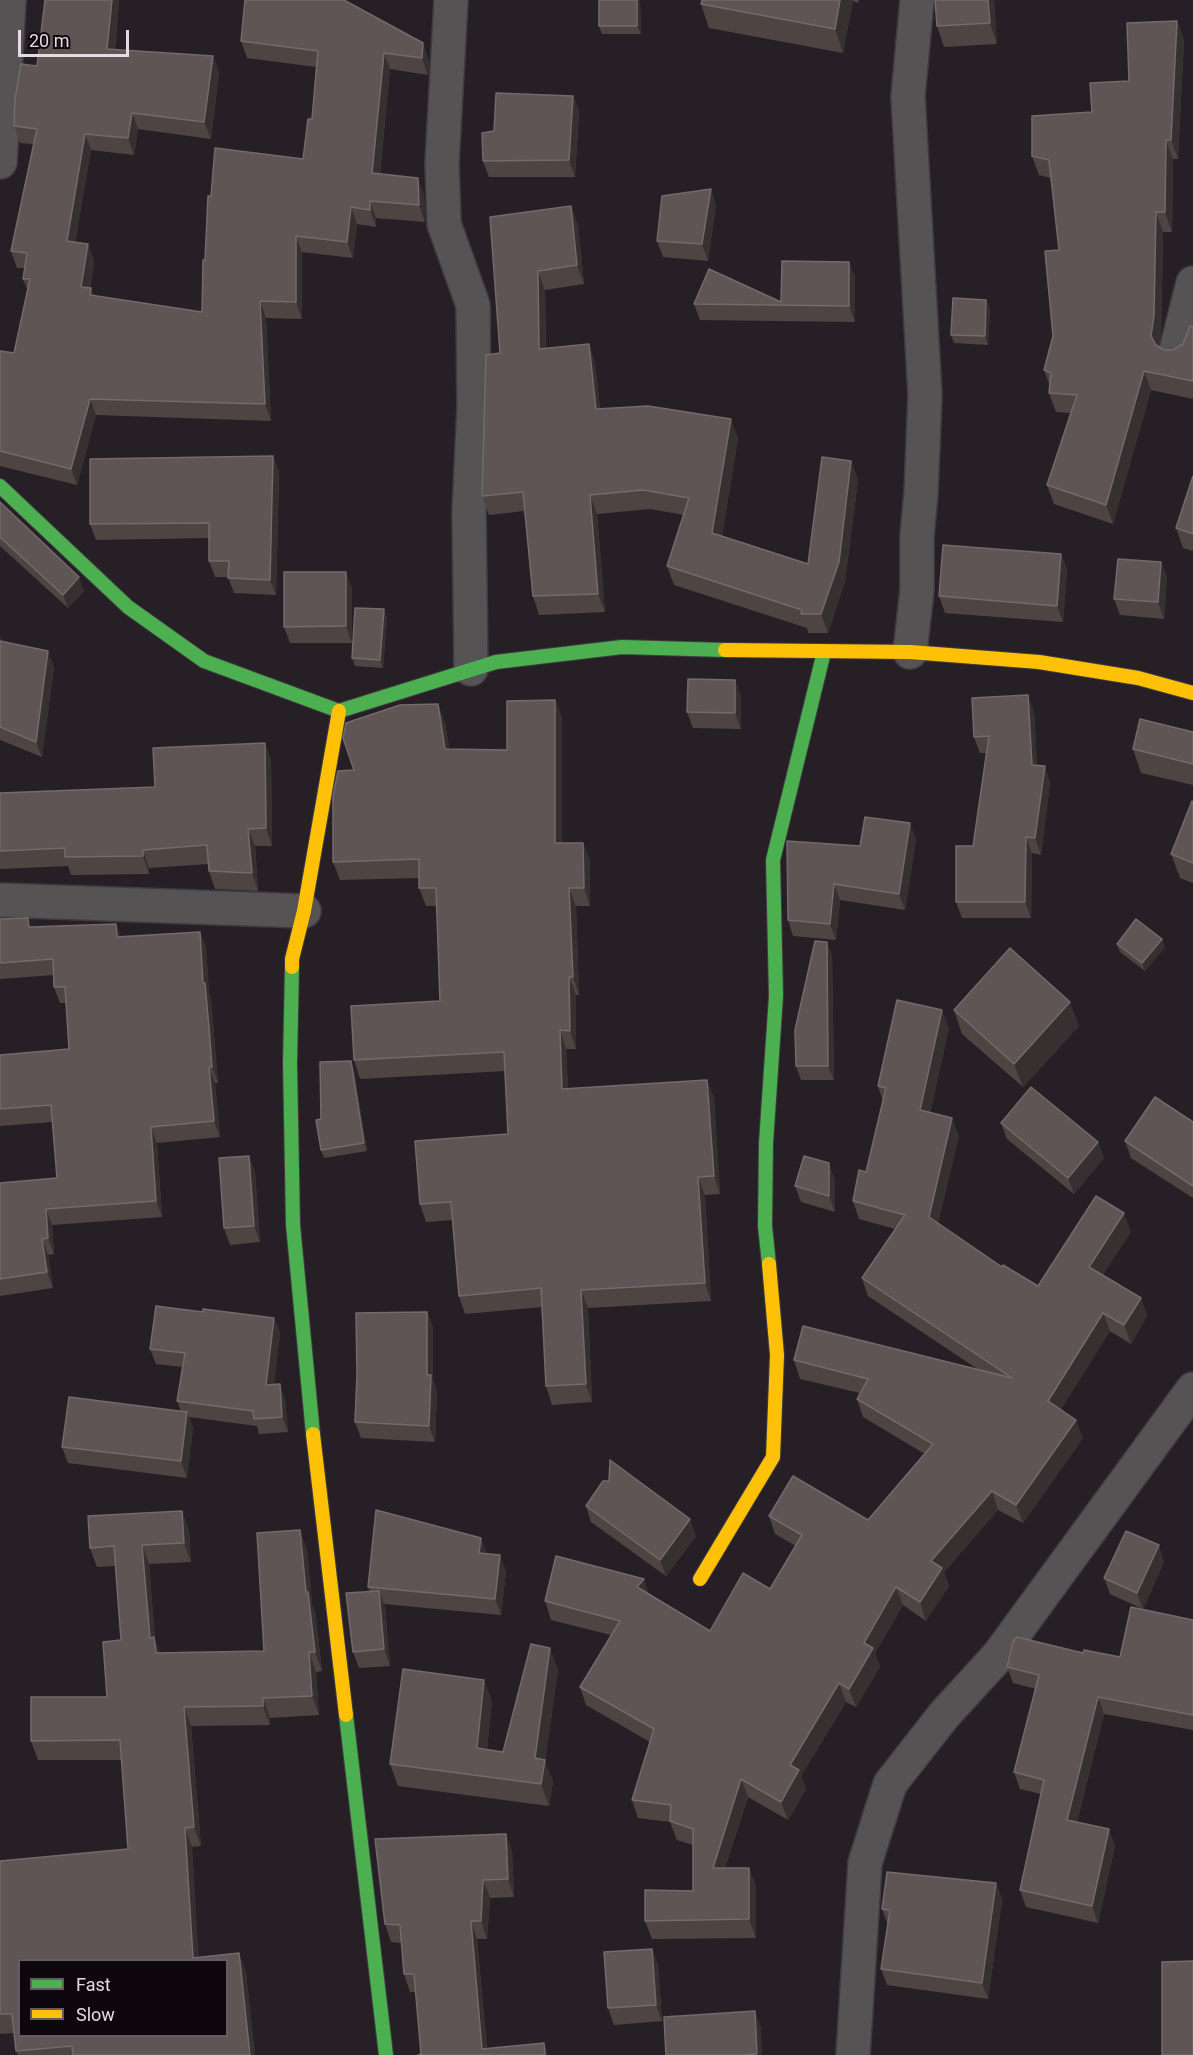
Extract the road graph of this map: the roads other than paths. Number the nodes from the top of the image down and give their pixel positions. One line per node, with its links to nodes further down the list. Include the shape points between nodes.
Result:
1 (9, 0): 4 (street)
2 (451, 0): 10 (street, via 442,163 444,224 473,305)
3 (917, 0): 9 (street, via 908,96 925,395 917,590)
4 (0, 162)
5 (1193, 283): 6 (street)
6 (1176, 351)
7 (0, 486): 12 (street, via 128,608 204,662)
8 (824, 652): 9 (street); 10 (street, via 622,648 496,662); 16 (street, via 773,860 776,996 765,1143 765,1226 777,1355 773,1456)
9 (910, 652): 11 (street, via 1039,662 1138,678)
10 (471, 669): 12 (street)
11 (1193, 693)
12 (339, 711): 14 (street)
13 (0, 900): 14 (street)
14 (304, 910): 17 (street, via 292,959 293,1225 312,1428)
15 (1193, 1389): 18 (street, via 998,1656 944,1715 890,1784 865,1863)
16 (700, 1579)
17 (386, 2055)
18 (853, 2055)

